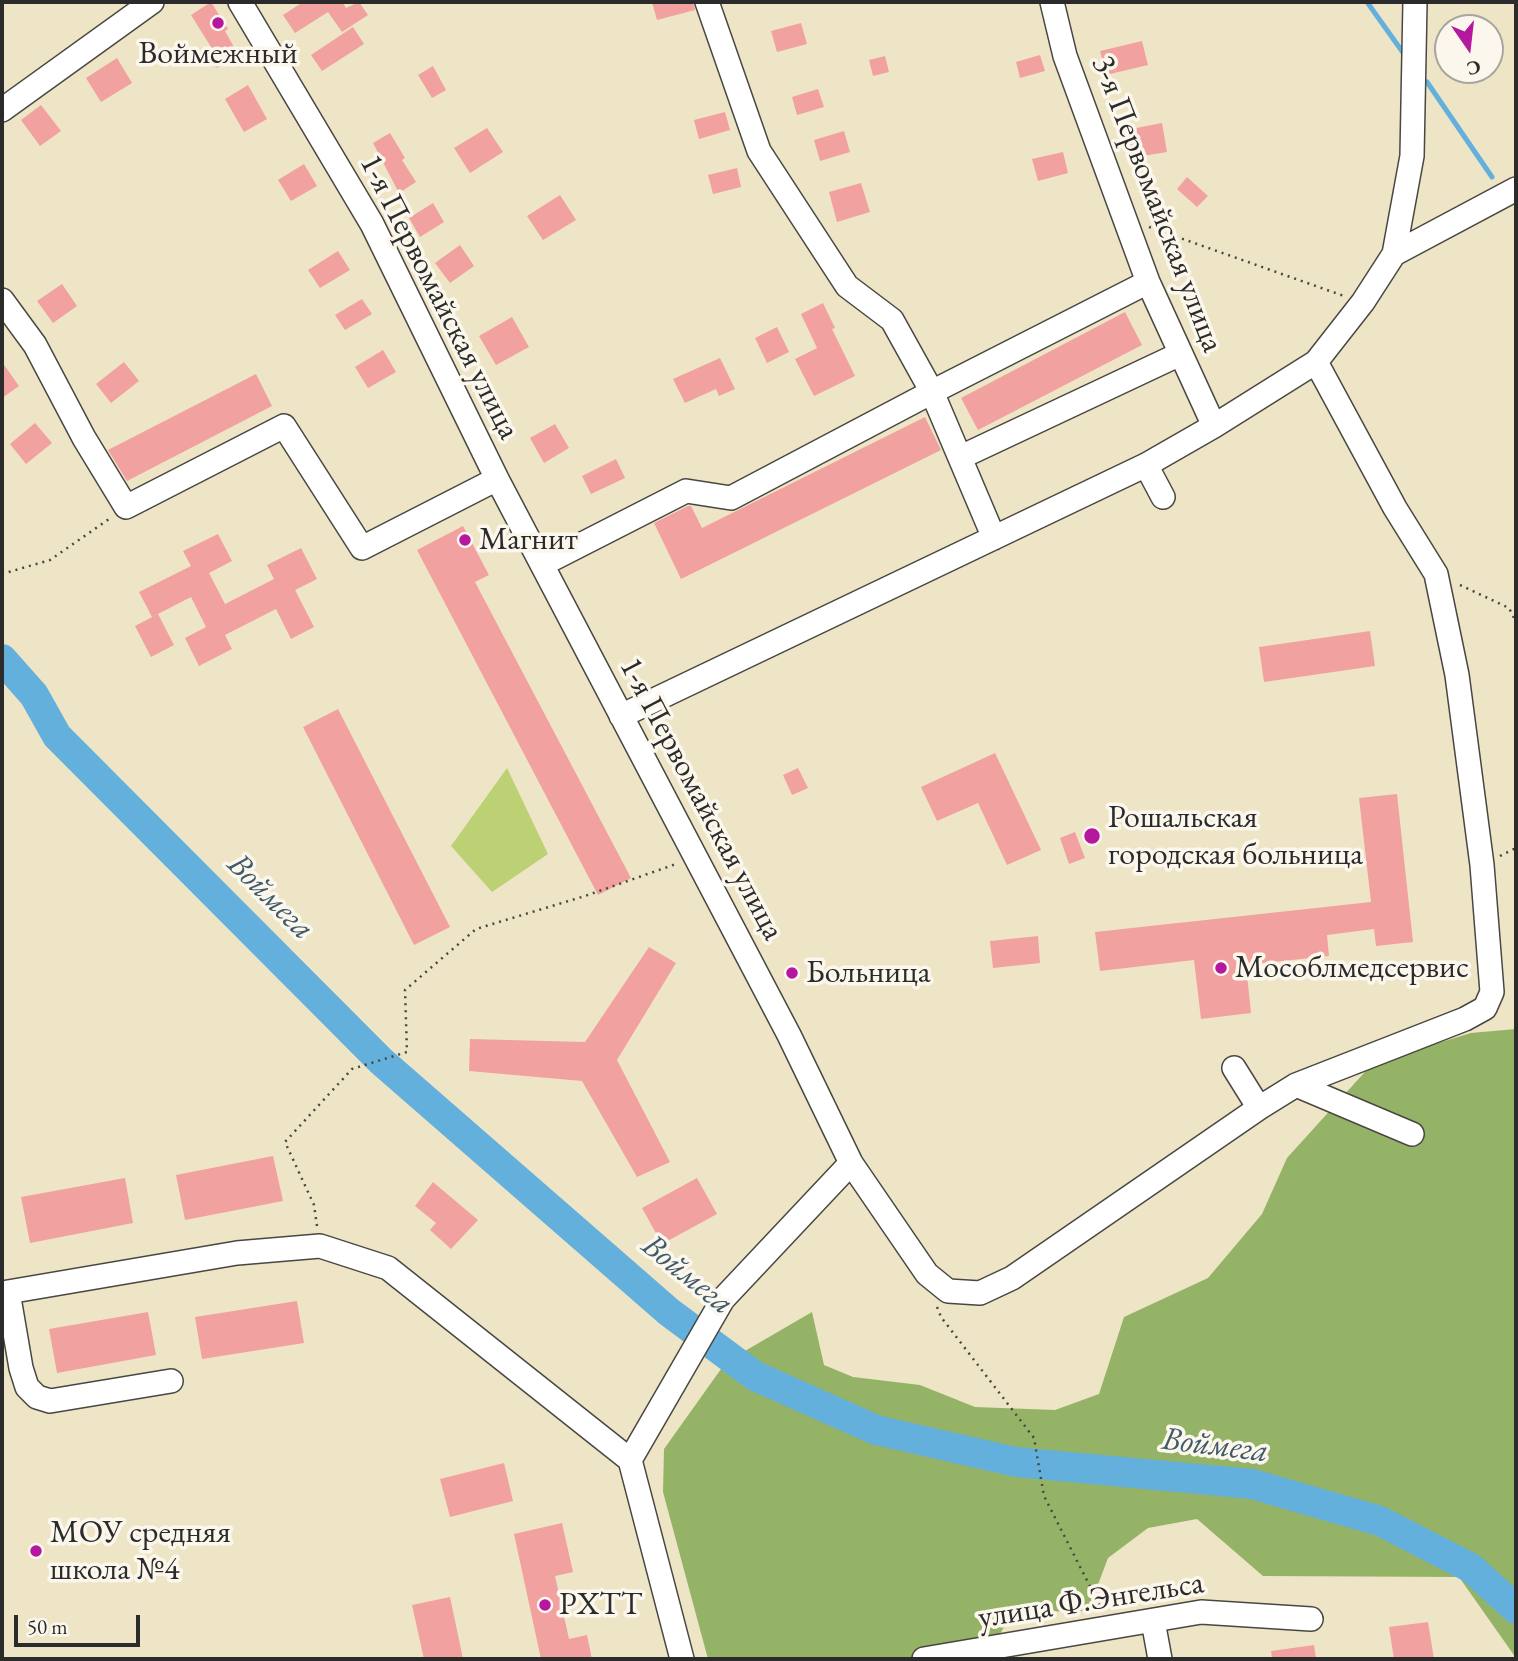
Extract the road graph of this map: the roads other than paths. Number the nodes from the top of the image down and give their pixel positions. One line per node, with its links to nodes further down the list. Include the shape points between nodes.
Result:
1 (152, 2): 6 (street)
2 (240, 2): 17 (street, 1-я Первомайская улица, via 372,224)
3 (707, 2): 13 (street, via 759,151 847,286 892,320)
4 (1052, 2): 9 (street, 3-я Первомайская улица, via 1065,56)
5 (1415, 2): 8 (street, via 1412,156)
6 (2, 110)
7 (1516, 189): 8 (street)
8 (1394, 254): 12 (street)
9 (1148, 282): 11 (street, 3-я Первомайская улица); 13 (street)
10 (2, 300): 17 (street, via 35,345 126,507 284,426 362,548)
11 (1180, 354): 14 (street, 3-я Первомайская улица); 15 (street)
12 (1316, 362): 14 (street); 23 (street, 1-я Первомайская улица, via 1436,574 1457,675 1482,865 1492,992 1485,1008 1465,1019)
13 (932, 391): 15 (street); 20 (street, via 731,498 686,491)
14 (1214, 426): 16 (street)
15 (961, 457): 19 (street)
16 (1146, 465): 18 (street); 19 (street)
17 (498, 479): 20 (street, 1-я Первомайская улица)
18 (1163, 496)
19 (995, 538): 21 (street)
20 (543, 564): 21 (street, 1-я Первомайская улица)
21 (621, 716): 26 (street, 1-я Первомайская улица)
22 (1234, 1068): 24 (street)
23 (1296, 1086): 24 (street, 1-я Первомайская улица); 25 (street)
24 (1259, 1108): 26 (street, 1-я Первомайская улица, via 1013,1278 980,1293 948,1291 927,1274)
25 (1412, 1135)
26 (851, 1163): 29 (street, via 723,1300)
27 (5, 1293): 28 (street, via 21,1368 27,1387 37,1397 50,1401); 29 (street, via 237,1253 320,1246 388,1268)
28 (171, 1381)
29 (630, 1460): 32 (street)
30 (1311, 1619): 31 (street, улица Ф.Энгельса, via 1201,1612)
31 (1153, 1621): 33 (street, улица Ф.Энгельса); 34 (street)
32 (681, 1659)
33 (924, 1659)
34 (1160, 1659)

